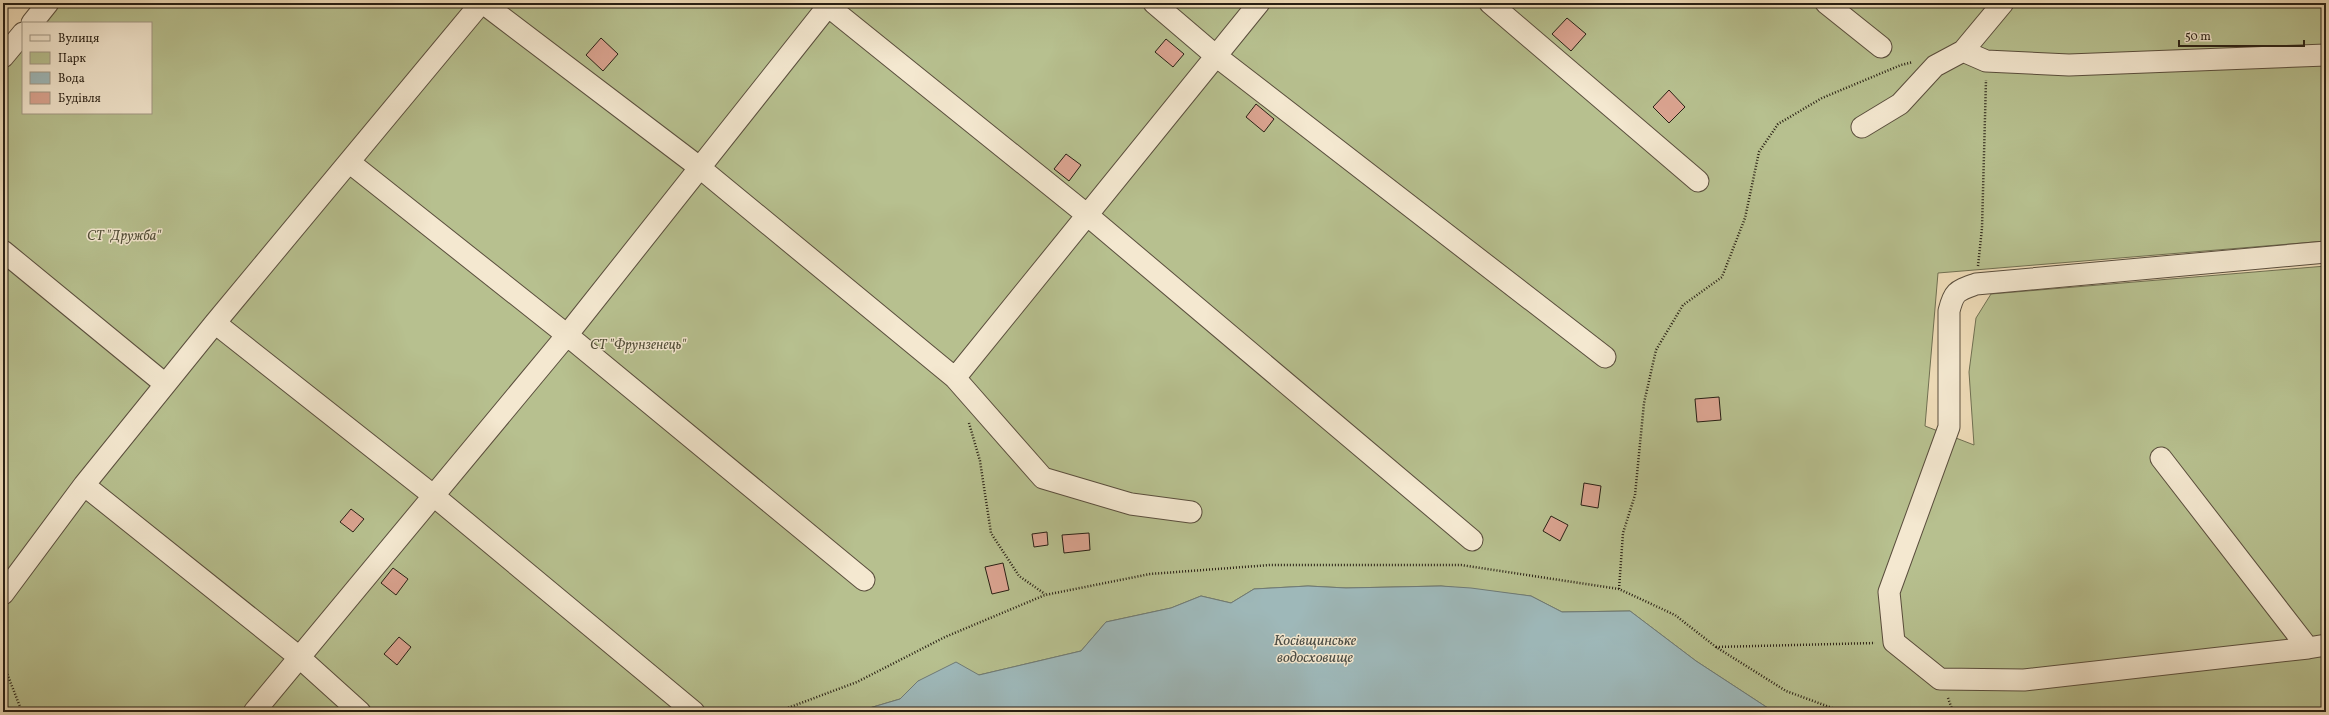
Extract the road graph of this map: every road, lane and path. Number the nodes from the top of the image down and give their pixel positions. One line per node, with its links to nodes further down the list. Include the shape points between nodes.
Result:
1 (48, 3): 9 (street)
2 (482, 3): 19 (street); 20 (street)
3 (1154, 3): 14 (street)
4 (1259, 3): 14 (street)
5 (1490, 3): 21 (street)
6 (1826, 3): 11 (street)
7 (2003, 3): 12 (street)
8 (828, 4): 20 (street); 22 (street)
9 (33, 22)
10 (22, 35): 15 (street)
11 (1881, 47)
12 (1963, 51): 17 (street); 18 (street, via 1935,66 1900,104)
13 (2326, 55): 17 (street, via 2069,65)
14 (1216, 56): 22 (street); 28 (street)
15 (3, 58)
16 (1917, 61): 38 (path, via 1901,64 1822,98 1778,124 1760,152 1745,218 1722,277 1683,306 1656,350 1644,403 1635,495 1623,533)
17 (1986, 61): 25 (path, via 1982,228)
18 (1862, 127)
19 (349, 162): 26 (street); 27 (street)
20 (699, 167): 27 (street); 29 (street)
21 (1698, 180)
22 (1086, 214): 29 (street); 36 (street)
23 (3, 251): 30 (street)
24 (2326, 252): 25 (street)
25 (1976, 284): 41 (street, via 1960,290 1953,296 1949,311 1949,427 1889,592)
26 (215, 323): 30 (street); 34 (street)
27 (567, 334): 34 (street); 37 (street)
28 (1604, 357)
29 (955, 378): 35 (street, via 1043,478 1132,504)
30 (165, 384): 33 (street)
31 (966, 416): 40 (path, via 980,461 991,533 1019,576)
32 (2161, 458): 42 (street)
33 (84, 485): 39 (street); 44 (street)
34 (434, 496): 44 (street); 49 (street)
35 (1191, 512)
36 (1472, 540)
37 (864, 580)
38 (1620, 589): 40 (path, via 1461,566 1270,565 1150,574); 43 (path, via 1675,615)
39 (3, 594)
40 (1045, 595): 50 (path, via 945,637 857,682)
41 (1894, 642): 42 (street, via 1940,679 2024,680); 43 (path)
42 (2317, 646)
43 (1716, 647): 51 (path, via 1786,691)
44 (299, 657): 47 (street); 48 (street)
45 (3, 663): 46 (path)
46 (22, 712)
47 (254, 712)
48 (360, 712)
49 (694, 712)
50 (777, 712)
51 (1843, 712)

